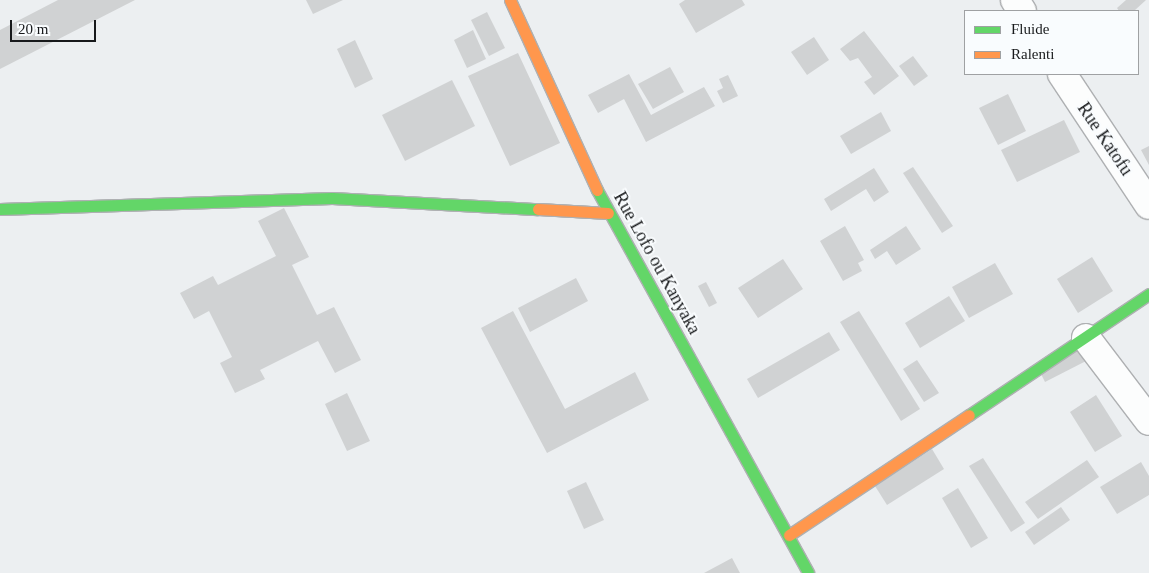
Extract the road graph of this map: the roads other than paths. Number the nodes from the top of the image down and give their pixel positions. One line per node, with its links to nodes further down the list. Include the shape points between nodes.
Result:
1 (510, 0): 5 (street, Rue Lofo ou Kanyaka)
2 (1063, 75): 3 (street, Rue Katofu)
3 (1149, 205)
4 (0, 209): 5 (street, via 332,198)
5 (608, 213): 9 (street, Rue Lofo ou Kanyaka)
6 (1149, 294): 7 (street)
7 (1086, 338): 8 (street); 9 (street)
8 (1149, 421)
9 (789, 535): 10 (street, Rue Lofo ou Kanyaka)
10 (808, 573)

